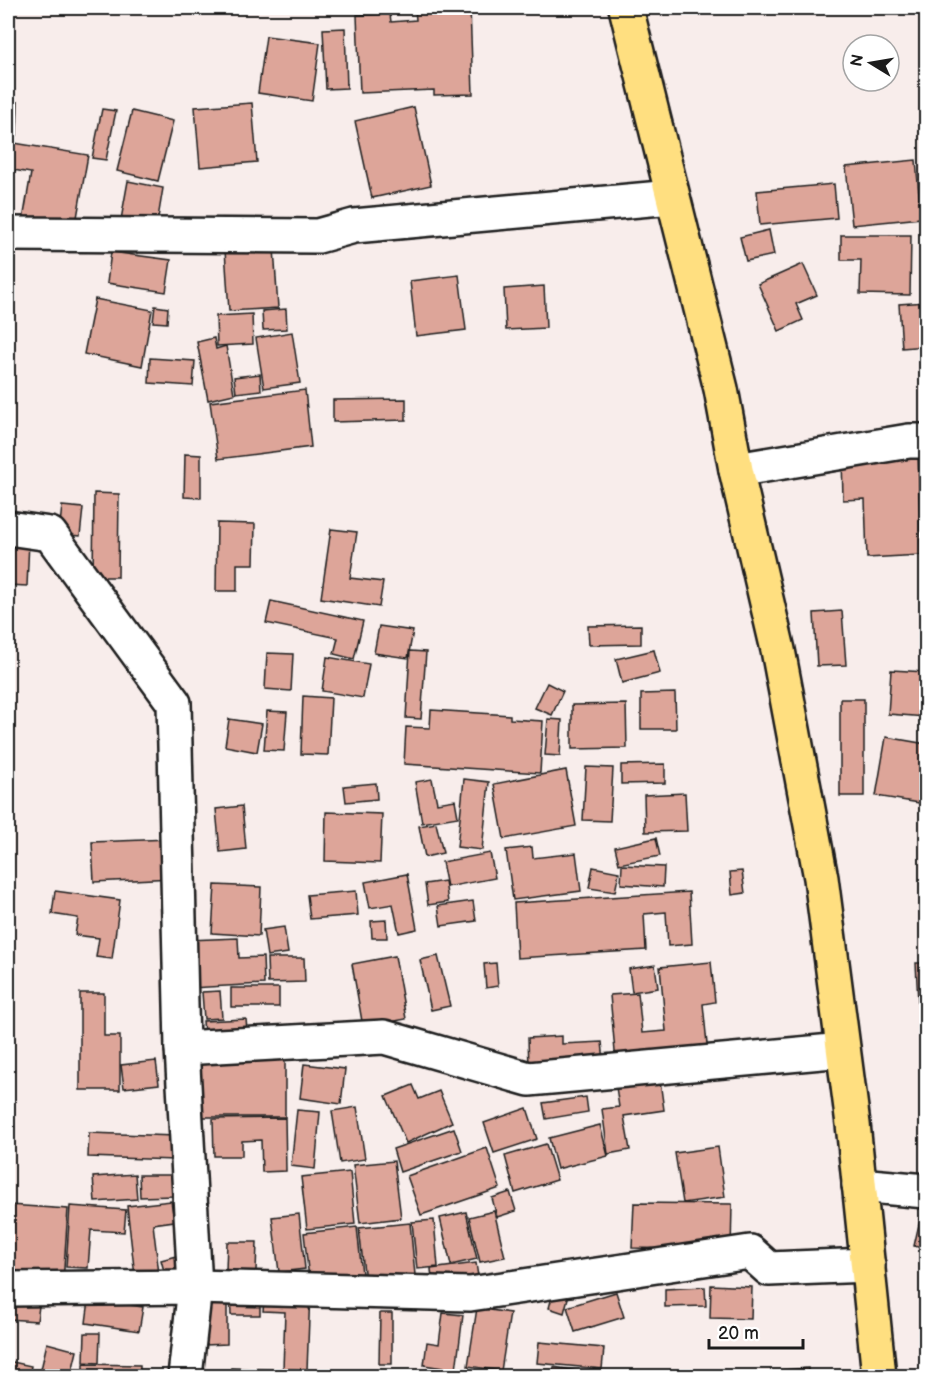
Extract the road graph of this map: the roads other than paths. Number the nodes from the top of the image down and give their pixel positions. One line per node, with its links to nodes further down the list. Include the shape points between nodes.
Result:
1 (626, 8): 2 (highway)
2 (672, 197): 3 (street, via 354,226 318,236); 5 (highway, via 721,388)
3 (8, 234)
4 (927, 441): 5 (street)
5 (736, 470): 8 (highway, via 778,650 816,856)
6 (8, 528): 7 (street, via 50,534 174,703)
7 (182, 1048): 8 (street, via 384,1036 529,1079); 12 (street)
8 (843, 1050): 9 (highway)
9 (859, 1185): 10 (street); 11 (highway)
10 (927, 1191)
11 (868, 1265): 12 (street, via 769,1269 750,1251 470,1294); 15 (highway)
12 (195, 1287): 13 (street); 14 (street)
13 (8, 1289)
14 (185, 1377)
15 (879, 1377)

